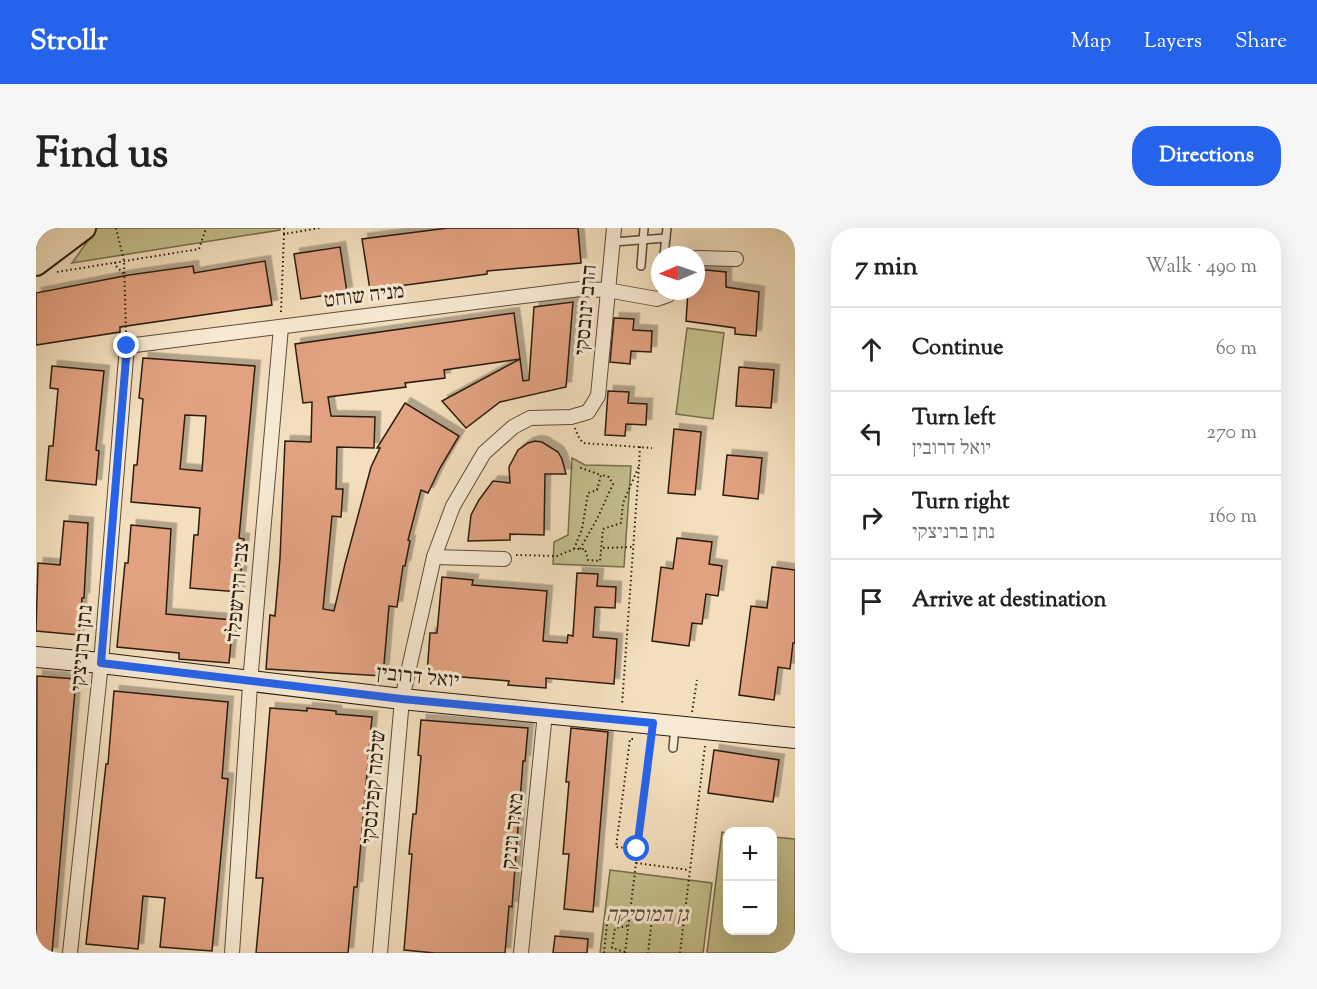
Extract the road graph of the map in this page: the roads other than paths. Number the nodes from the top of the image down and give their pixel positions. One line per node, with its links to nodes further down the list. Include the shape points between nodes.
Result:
1 (84, 228): 4 (main road)
2 (644, 228): 7 (lane)
3 (667, 228): 6 (lane)
4 (66, 233): 8 (main road); 13 (main road)
5 (614, 235): 7 (lane); 14 (street, הרב ינובסקי)
6 (666, 238): 7 (lane); 9 (lane)
7 (643, 239): 12 (lane)
8 (36, 244)
9 (665, 246)
10 (705, 258): 11 (street)
11 (736, 259)
12 (641, 266)
13 (42, 269)
14 (607, 290): 15 (street, מניה שוחט); 16 (street, מניה שוחט, via 580,289); 18 (street, הרב ינובסקי, via 598,396 588,412)
15 (651, 298)
16 (281, 327): 17 (street, מניה שוחט); 23 (street, צבי הירשפלד)
17 (127, 346): 22 (street, נתן ברניצקי)
18 (571, 417): 19 (street, שלמה קפלנסקי, via 530,418 513,427 484,453 453,506)
19 (434, 557): 20 (street); 24 (street, שלמה קפלנסקי)
20 (504, 559)
21 (36, 657): 22 (street, יואל דרובין)
22 (101, 663): 23 (street, יואל דרובין); 29 (street, נתן ברניצקי)
23 (250, 681): 24 (street, יואל דרובין); 30 (street, צבי הירשפלד)
24 (402, 699): 25 (street, יואל דרובין); 31 (street, שלמה קפלנסקי)
25 (545, 713): 26 (street, יואל דרובין); 32 (street, מאיר ויניק)
26 (691, 726): 27 (street, יואל דרובין); 28 (lane)
27 (795, 738)
28 (673, 748)
29 (70, 953)
30 (232, 953)
31 (380, 953)
32 (521, 953)

